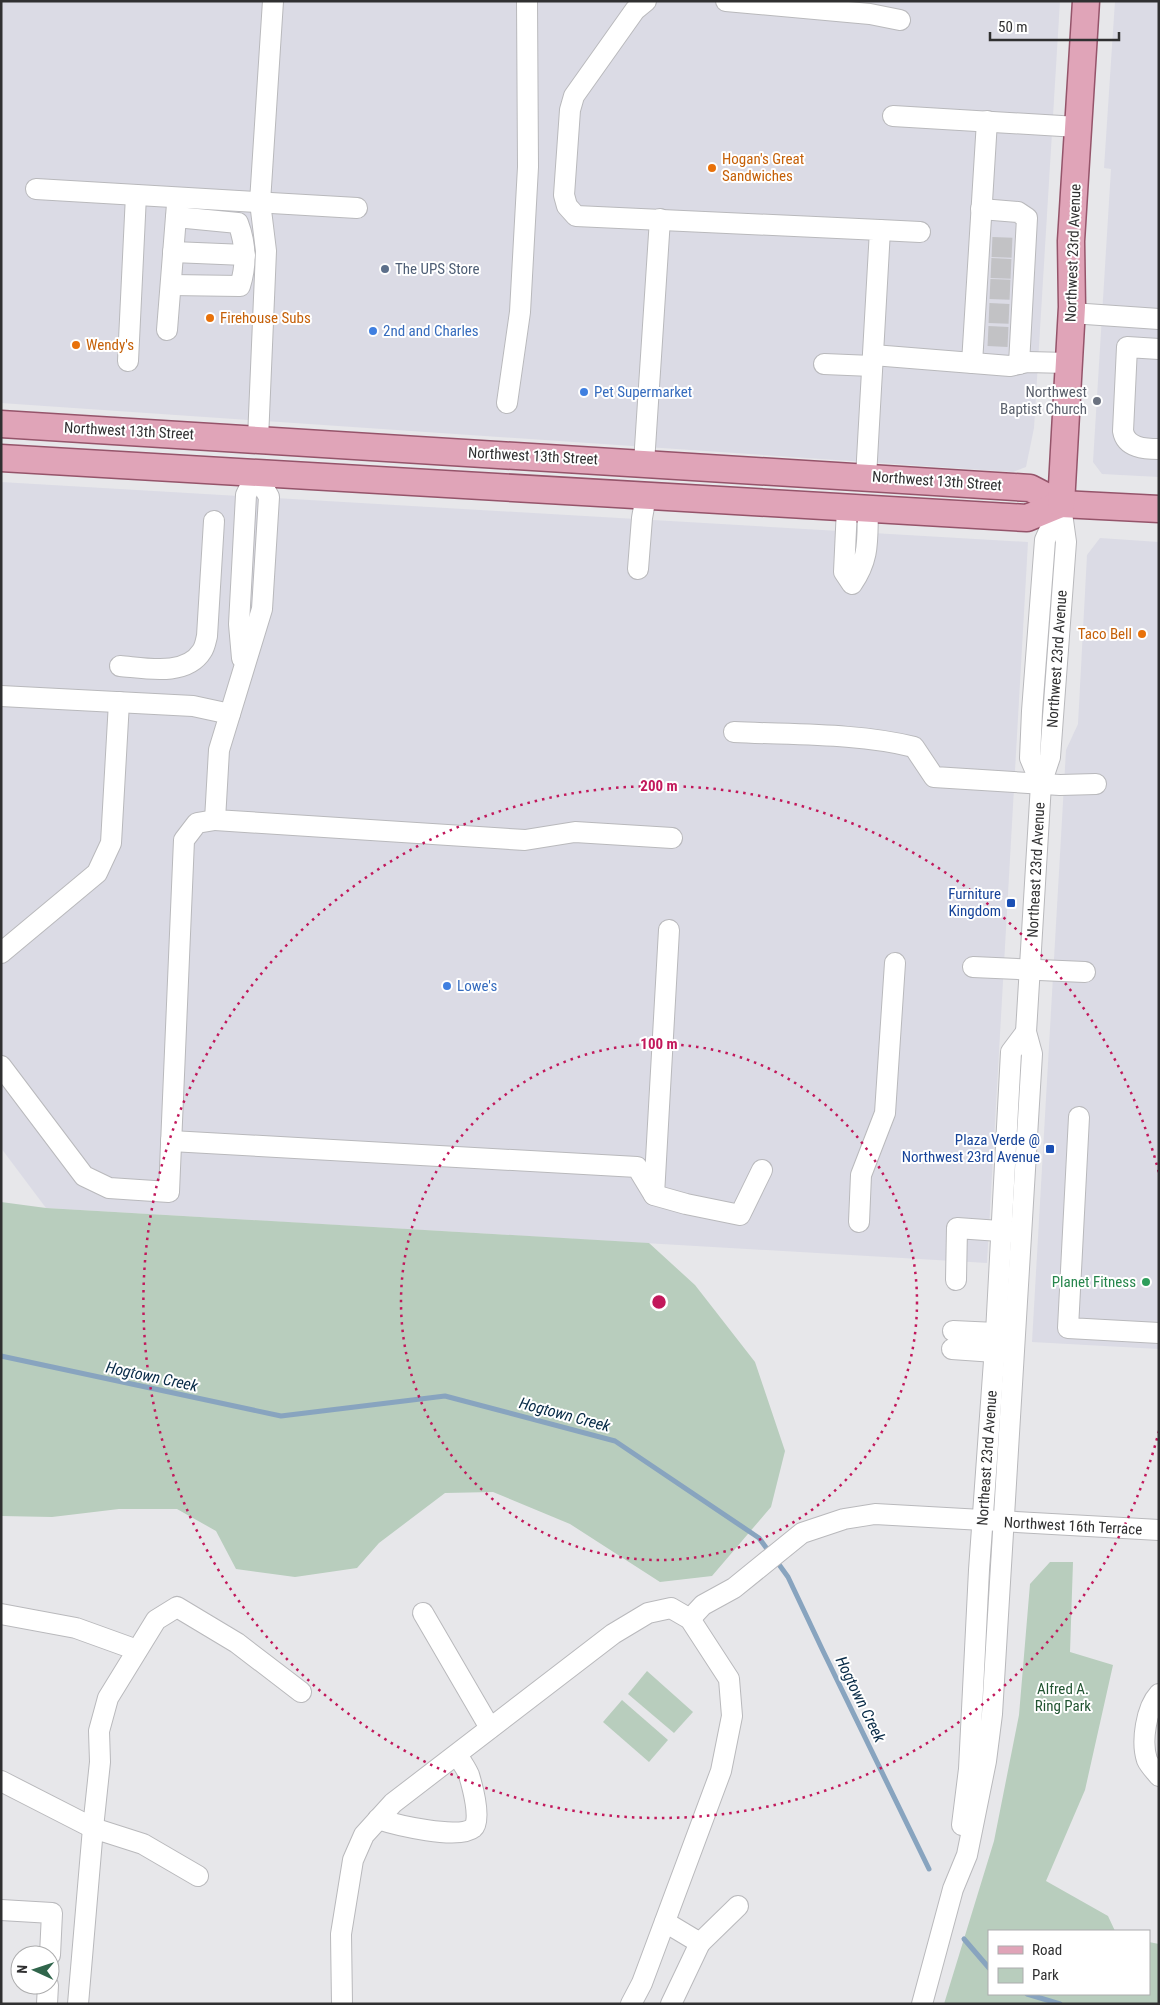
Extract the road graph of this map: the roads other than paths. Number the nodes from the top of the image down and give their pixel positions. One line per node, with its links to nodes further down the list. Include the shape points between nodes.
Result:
1 (273, 1): 12 (street)
2 (527, 1): 32 (street, via 528,167 520,312)
3 (646, 1): 16 (street, via 635,10 574,96 570,110 564,195 567,206 576,216)
4 (726, 1): 6 (street, via 870,14)
5 (1086, 1): 9 (main road, Northwest 23rd Avenue)
6 (900, 20)
7 (893, 116): 8 (street)
8 (986, 121): 9 (street); 15 (street)
9 (1078, 127): 22 (main road, Northwest 23rd Avenue, via 1071,241)
10 (36, 189): 11 (street)
11 (136, 195): 13 (street); 27 (street)
12 (260, 202): 13 (street); 14 (street); 34 (street, via 266,251)
13 (177, 207): 19 (street); 20 (street, via 238,223 244,238)
14 (357, 208)
15 (981, 210): 28 (street, via 986,247 984,289 981,336); 31 (street, via 1018,212 1027,218 1020,248 1015,337)
16 (660, 219): 17 (street); 37 (street)
17 (880, 230): 18 (street); 26 (street)
18 (920, 232)
19 (173, 252): 20 (street); 21 (street)
20 (245, 255): 21 (street, via 240,286)
21 (170, 285): 24 (street)
22 (1071, 313): 23 (street); 29 (main road, Northwest 23rd Avenue)
23 (1159, 319)
24 (167, 330)
25 (1159, 348): 35 (street, via 1128,347 1123,436 1137,447)
26 (873, 361): 28 (street); 30 (street); 40 (street)
27 (128, 362)
28 (972, 363): 31 (street)
29 (1068, 363): 31 (street); 43 (main road, Northwest 23rd Avenue)
30 (824, 364)
31 (1018, 364)
32 (507, 403)
33 (1, 424): 34 (main road, Northwest 13th Street)
34 (258, 439): 37 (main road, Northwest 13th Street); 39 (main road)
35 (1159, 449)
36 (1, 458): 39 (main road, Northwest 13th Street)
37 (644, 463): 38 (main road, Northwest 13th Street); 41 (main road, via 613,480)
38 (708, 467): 40 (main road, Northwest 13th Street); 42 (main road, via 672,479)
39 (256, 474): 41 (main road, Northwest 13th Street); 51 (street, via 270,496 262,609)
40 (866, 476): 43 (main road, Northwest 13th Street, via 1030,488)
41 (568, 492): 42 (main road, Northwest 13th Street)
42 (646, 496): 43 (main road, Northwest 13th Street, via 1027,518); 46 (street)
43 (1061, 504): 44 (main road, Northwest 13th Street); 50 (street, Northwest 23rd Avenue, via 1045,540); 53 (street, Northwest 23rd Avenue, via 1066,542 1050,757)
44 (1159, 510)
45 (214, 521): 47 (street, via 207,636 202,651 190,664 167,669)
46 (638, 569)
47 (120, 666)
48 (1, 696): 49 (street)
49 (119, 702): 51 (street, via 193,706); 58 (street, via 111,843 97,873)
50 (1032, 711): 53 (street, Northeast 23rd Avenue, via 1030,758)
51 (230, 714): 55 (street, via 219,750)
52 (734, 732): 53 (street, via 899,743 914,747 934,777)
53 (1041, 784): 54 (street); 61 (street, Northeast 23rd Avenue)
54 (1096, 784)
55 (215, 820): 56 (street, via 526,840 575,832); 66 (street, via 196,823 184,840)
56 (672, 838)
57 (669, 930): 68 (street)
58 (1, 953)
59 (894, 963): 69 (street, via 885,1113 861,1175)
60 (974, 967): 61 (street)
61 (1030, 970): 62 (street); 63 (street, Northeast 23rd Avenue)
62 (1085, 972)
63 (1026, 1032): 70 (street, Northeast 23rd Avenue, via 1011,1052); 71 (street, Northeast 23rd Avenue, via 1032,1054)
64 (1, 1066): 66 (street, via 84,1176 109,1188 169,1192)
65 (1078, 1117): 73 (street, via 1068,1328)
66 (171, 1141): 68 (street, via 637,1167)
67 (762, 1170): 68 (street, via 740,1215)
68 (654, 1195)
69 (860, 1222)
70 (1001, 1231): 71 (street); 72 (street, via 957,1228); 75 (street, Northeast 23rd Avenue)
71 (1021, 1232): 77 (street, Northeast 23rd Avenue)
72 (956, 1280)
73 (1159, 1333)
74 (953, 1340): 75 (street)
75 (996, 1342): 76 (street, Northeast 23rd Avenue)
76 (983, 1521): 77 (street, Northwest 16th Terrace); 81 (street, Northwest 16th Terrace, via 876,1514 844,1519 802,1533 734,1588 703,1605); 92 (street, Northeast 23rd Avenue, via 969,1770)
77 (1004, 1522): 78 (street, Northwest 16th Terrace); 92 (street, Northeast 23rd Avenue, via 993,1704 986,1761 967,1855)
78 (1159, 1530)
79 (423, 1613): 85 (street)
80 (1, 1614): 82 (street, via 76,1628)
81 (690, 1619): 85 (street, via 671,1608 648,1613 614,1634); 95 (street, via 729,1678 732,1716 721,1772)
82 (137, 1650): 83 (street, via 156,1620 177,1606 237,1643); 90 (street, via 108,1698 99,1731 100,1762)
83 (301, 1692)
84 (1159, 1694): 87 (street, via 1144,1731 1147,1761)
85 (490, 1728): 86 (street)
86 (457, 1755): 89 (street, via 393,1803); 89 (street, via 473,1789 477,1818 472,1829 466,1832 410,1828)
87 (1159, 1776)
88 (1, 1781): 90 (street)
89 (378, 1819): 98 (street, via 364,1835 352,1860 341,1934)
90 (93, 1828): 91 (street, via 143,1844); 99 (street)
91 (198, 1876)
92 (953, 1888): 103 (street, Northeast 23rd Avenue)
93 (738, 1906): 96 (street)
94 (1, 1910): 97 (street, via 52,1913)
95 (665, 1922): 96 (street); 101 (street)
96 (700, 1943): 102 (street)
97 (50, 1945)
98 (342, 2003): 100 (street)
99 (78, 2004)
100 (355, 2004)
101 (631, 2004)
102 (671, 2004)
103 (922, 2004)

